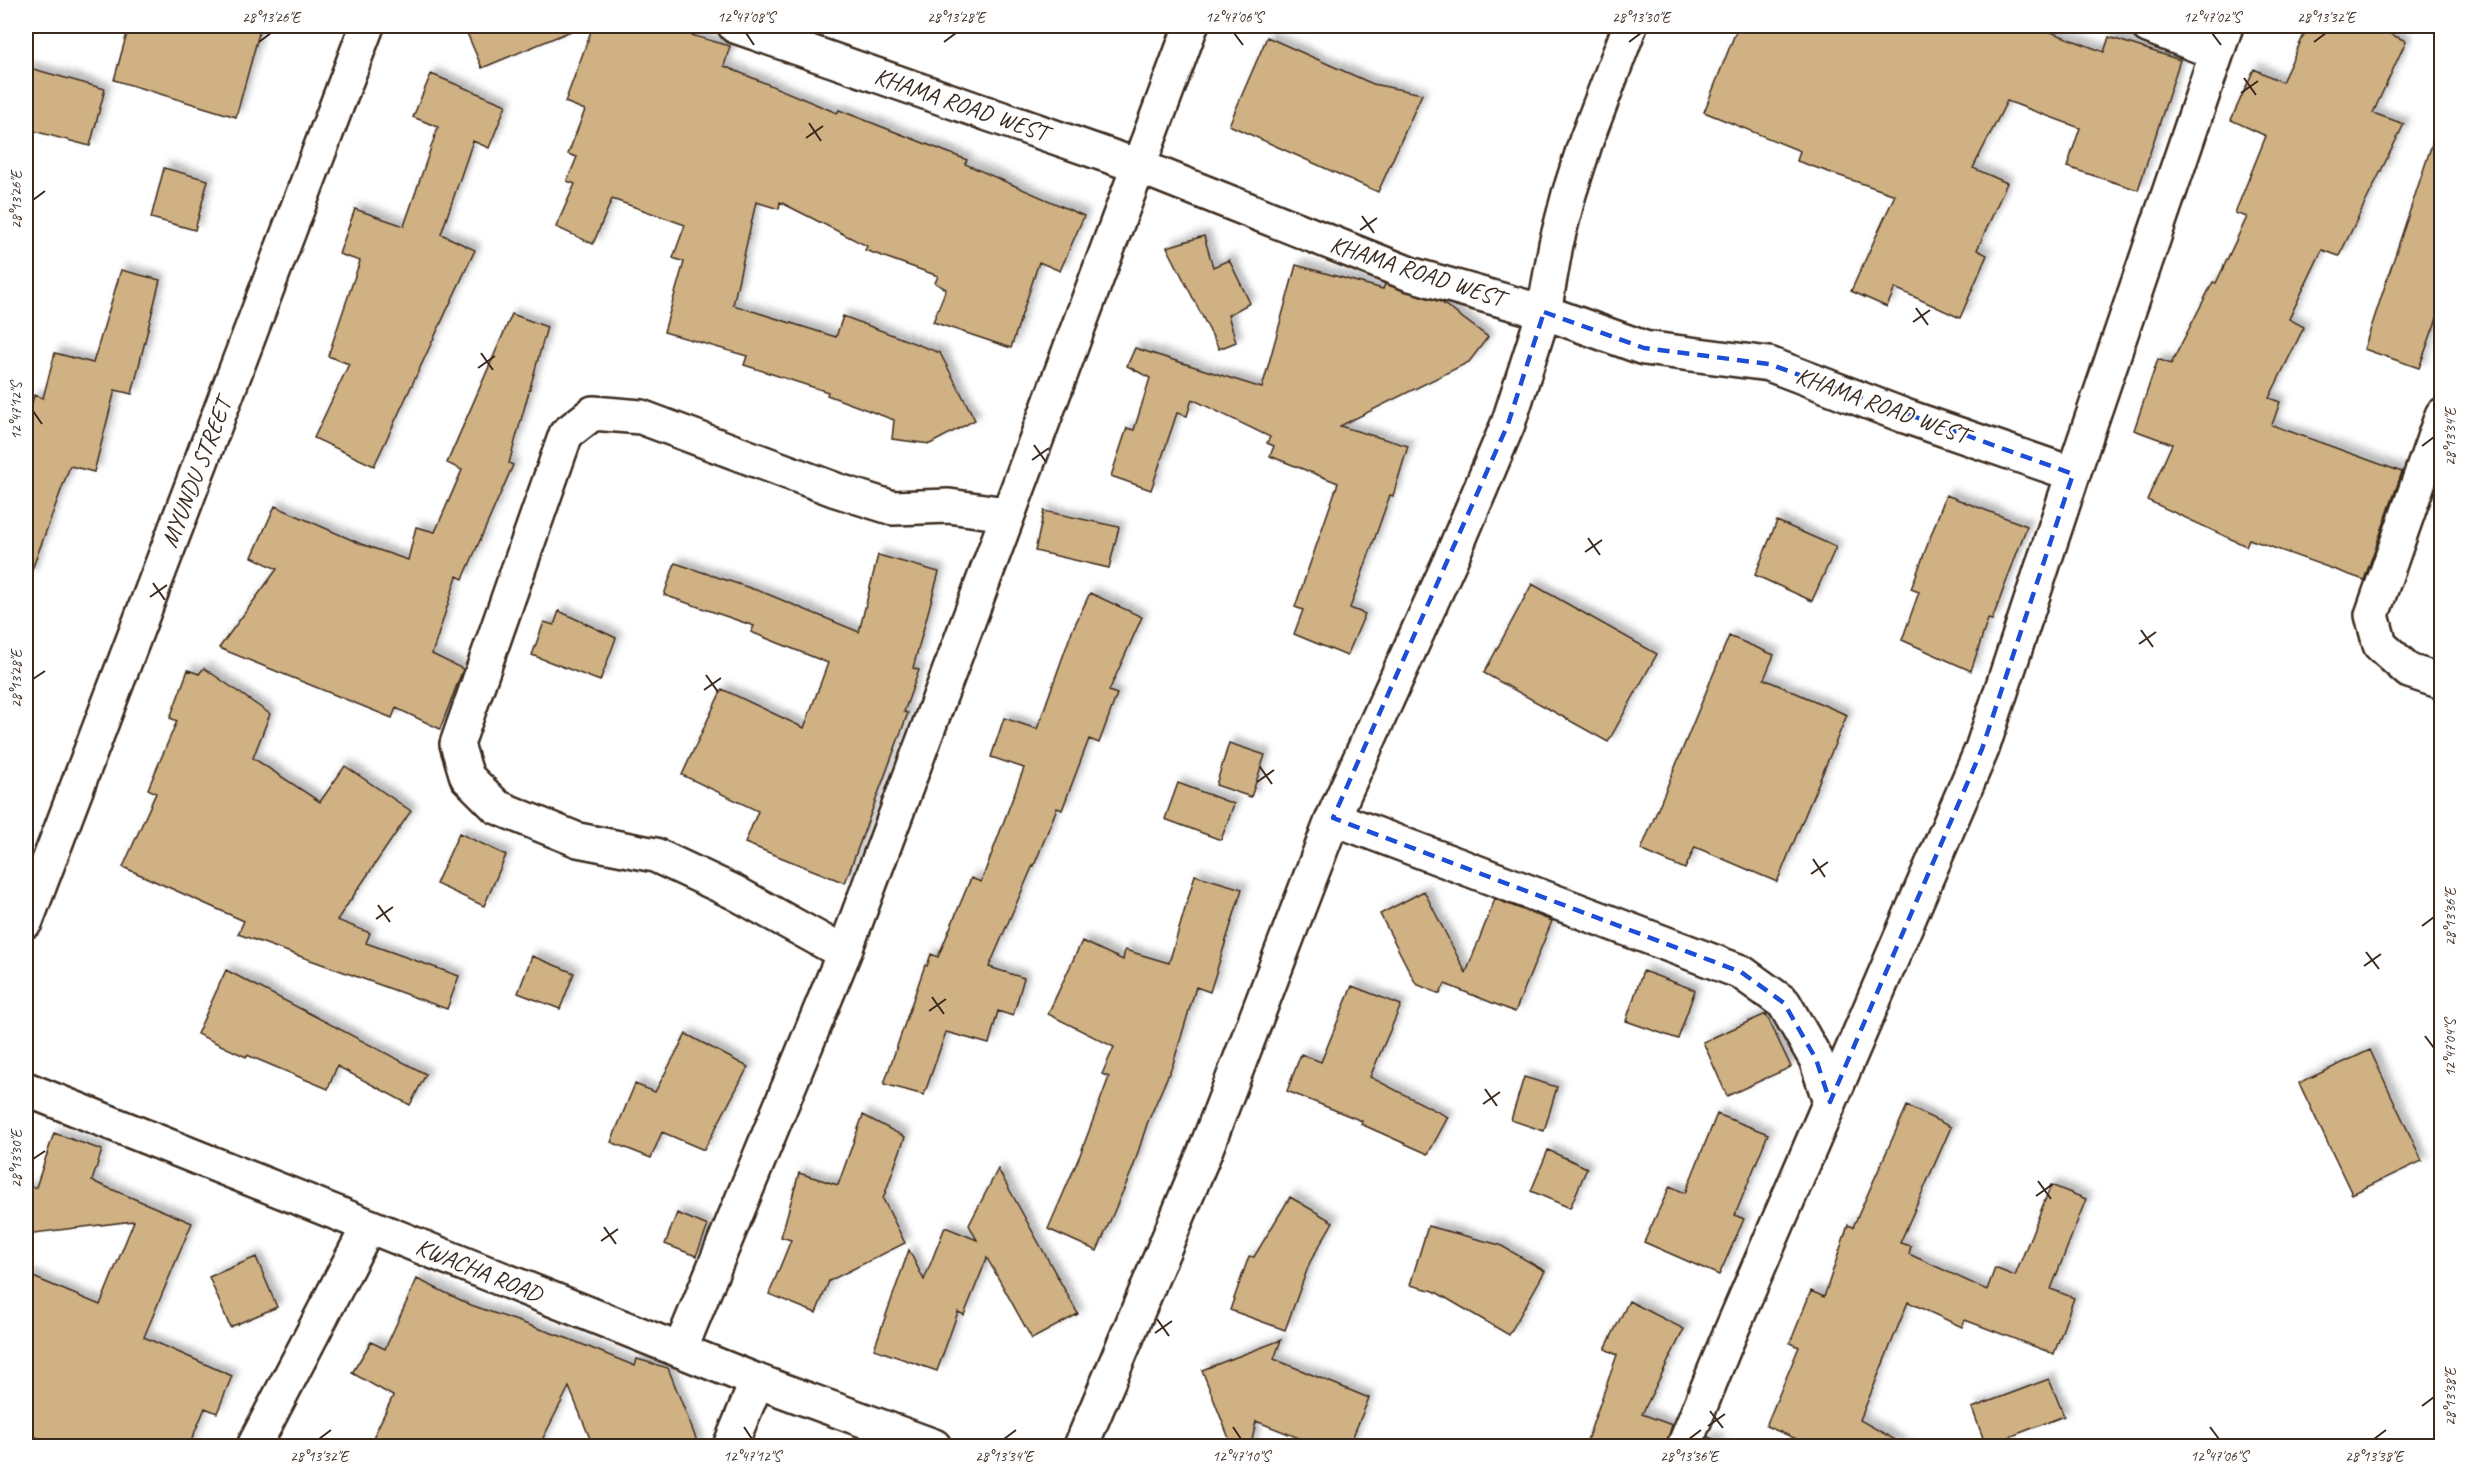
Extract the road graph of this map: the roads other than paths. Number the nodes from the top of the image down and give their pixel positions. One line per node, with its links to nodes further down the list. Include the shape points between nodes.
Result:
1 (367, 26): 14 (street, MYUNDU STREET)
2 (735, 26): 7 (street, KHAMA ROAD WEST)
3 (1191, 26): 7 (street)
4 (1629, 26): 8 (street, via 1569,194)
5 (2148, 26): 6 (street)
6 (2220, 39): 10 (street)
7 (1138, 166): 8 (street, KHAMA ROAD WEST, via 1410,274); 11 (street)
8 (1544, 312): 10 (street, KHAMA ROAD WEST, via 1644,348 1768,364); 13 (street, via 1508,424)
9 (2442, 415): 12 (street, via 2372,615 2380,645 2409,670)
10 (2073, 474): 17 (street, via 1982,749)
11 (1006, 514): 15 (street); 15 (street, via 949,506 893,508 641,417 593,413 566,434 457,744 467,777 497,807 578,840 655,855 734,892)
12 (2442, 682)
13 (1333, 818): 17 (street, via 1741,972 1784,1003 1816,1059); 26 (street, via 1204,1154)
14 (26, 921)
15 (844, 952): 19 (street)
16 (26, 1089): 18 (street, KWACHA ROAD)
17 (1830, 1102): 27 (street)
18 (369, 1227): 19 (street, KWACHA ROAD); 21 (street)
19 (680, 1350): 20 (street, KWACHA ROAD)
20 (757, 1381): 24 (street); 25 (street, KWACHA ROAD)
21 (273, 1410): 22 (street); 23 (street)
22 (254, 1446)
23 (277, 1446)
24 (730, 1446)
25 (934, 1446)
26 (1081, 1446)
27 (1684, 1446)

